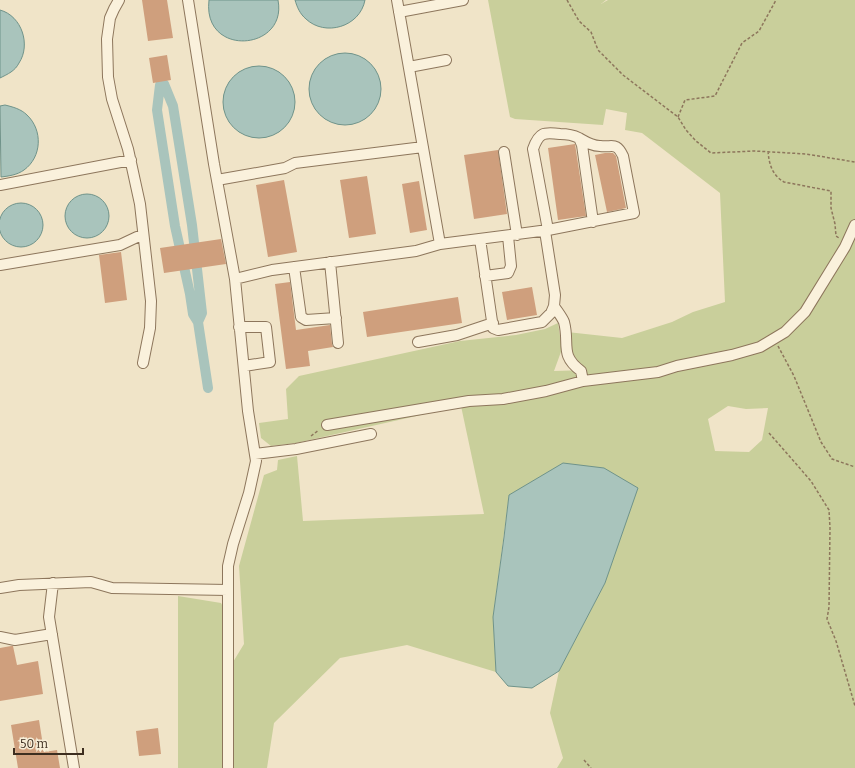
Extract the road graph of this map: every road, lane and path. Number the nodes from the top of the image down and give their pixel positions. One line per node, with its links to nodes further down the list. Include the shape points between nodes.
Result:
1 (119, 0): 15 (street, via 110,18 107,40 108,77 112,99)
2 (188, 0): 17 (street)
3 (397, 0): 7 (street)
4 (464, 0): 7 (street)
5 (567, 0): 10 (path, via 579,21 591,32 598,50 623,75)
6 (776, 0): 10 (path, via 759,31 742,43 715,96 685,100)
7 (399, 12): 9 (street)
8 (446, 60): 9 (street)
9 (409, 67): 12 (street)
10 (678, 117): 13 (path, via 696,141 711,153)
11 (579, 138): 19 (street); 19 (street, via 592,145 613,145 620,149 634,213); 21 (street, via 547,132 536,140 534,148)
12 (423, 147): 17 (street, via 295,163 285,168); 26 (street)
13 (768, 151): 16 (path); 25 (path, via 771,168 777,178 784,182 831,191 830,208 836,236)
14 (504, 152): 22 (street)
15 (131, 160): 18 (street); 23 (street, via 140,204)
16 (855, 162)
17 (217, 180): 31 (street)
18 (0, 185)
19 (593, 222): 21 (street)
20 (855, 225): 25 (street)
21 (547, 231): 22 (street); 32 (street, via 555,295)
22 (512, 235): 24 (street); 30 (street, via 511,266 508,272)
23 (143, 236): 28 (street, via 137,236 120,245); 39 (street, via 151,301 150,328)
24 (480, 239): 26 (street); 30 (street)
25 (846, 243): 36 (street, via 805,312 785,332)
26 (440, 244): 27 (street, via 416,251)
27 (330, 262): 29 (street); 33 (street)
28 (0, 265)
29 (294, 267): 31 (street); 33 (street, via 301,317 306,320)
30 (485, 276): 34 (street)
31 (235, 280): 35 (street)
32 (554, 306): 34 (street, via 542,322 498,330 493,328); 41 (street, via 564,322 568,357 573,366 581,371)
33 (336, 318): 38 (street)
34 (493, 323): 37 (street, via 457,335)
35 (240, 327): 40 (street); 40 (street, via 266,327 270,362)
36 (774, 338): 41 (street, via 760,347 658,372); 46 (path, via 794,376 821,442 832,460)
37 (418, 342)
38 (338, 343)
39 (143, 363)
40 (244, 366): 45 (street)
41 (583, 381): 42 (street, via 503,399 469,401)
42 (327, 425)
43 (769, 433): 52 (path, via 811,481 829,510 828,619)
44 (371, 434): 45 (street)
45 (255, 458): 49 (street, via 228,566)
46 (855, 467)
47 (53, 583): 48 (street); 49 (street, via 91,582 112,588); 50 (street, via 49,617)
48 (0, 588)
49 (228, 590): 55 (street)
50 (52, 634): 51 (street, via 15,640); 54 (street)
51 (0, 637)
52 (855, 706)
53 (584, 760): 56 (path)
54 (74, 768)
55 (228, 768)
56 (592, 768)

